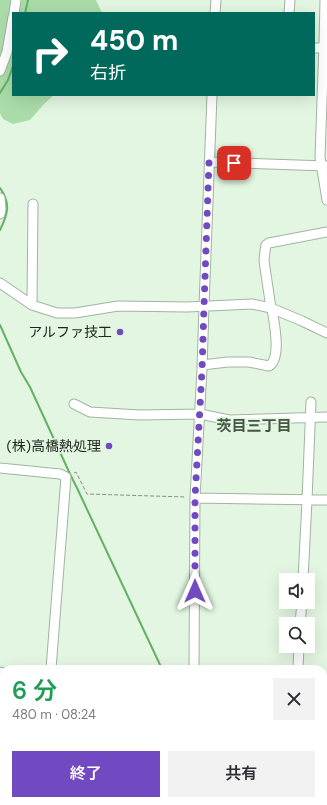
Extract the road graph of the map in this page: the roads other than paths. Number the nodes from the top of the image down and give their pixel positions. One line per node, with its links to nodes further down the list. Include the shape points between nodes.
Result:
1 (16, 0): 5 (street)
2 (216, 0): 6 (street)
3 (290, 0): 7 (street)
4 (325, 0): 9 (street)
5 (14, 12)
6 (215, 12)
7 (289, 12)
8 (12, 23): 11 (street, via 7,52)
9 (324, 44): 10 (street); 14 (street, via 320,157)
10 (315, 48)
11 (0, 71)
12 (212, 96): 13 (street)
13 (209, 162): 14 (street); 22 (street)
14 (324, 166): 16 (street)
15 (0, 198): 18 (street)
16 (327, 200)
17 (33, 204): 21 (street)
18 (0, 214)
19 (327, 232): 23 (street, via 266,245 264,260)
20 (0, 283): 21 (street)
21 (32, 305): 22 (street, via 57,313 75,313 118,306)
22 (204, 306): 23 (street, via 252,304); 25 (street)
23 (271, 309): 24 (street); 25 (street, via 276,337 276,353 272,364 269,366 249,362 228,362)
24 (327, 333)
25 (202, 365): 28 (street)
26 (311, 402): 30 (street)
27 (74, 404): 28 (street, via 90,412 111,414)
28 (200, 414): 30 (street, via 229,420); 32 (street)
29 (327, 417): 30 (street)
30 (310, 418): 33 (street)
31 (0, 468): 37 (street, via 60,474 66,477)
32 (195, 498): 33 (street); 38 (street)
33 (307, 500): 34 (street); 35 (street)
34 (327, 500)
35 (303, 573)
36 (299, 653): 39 (street)
37 (51, 665)
38 (194, 665)
39 (298, 665)

